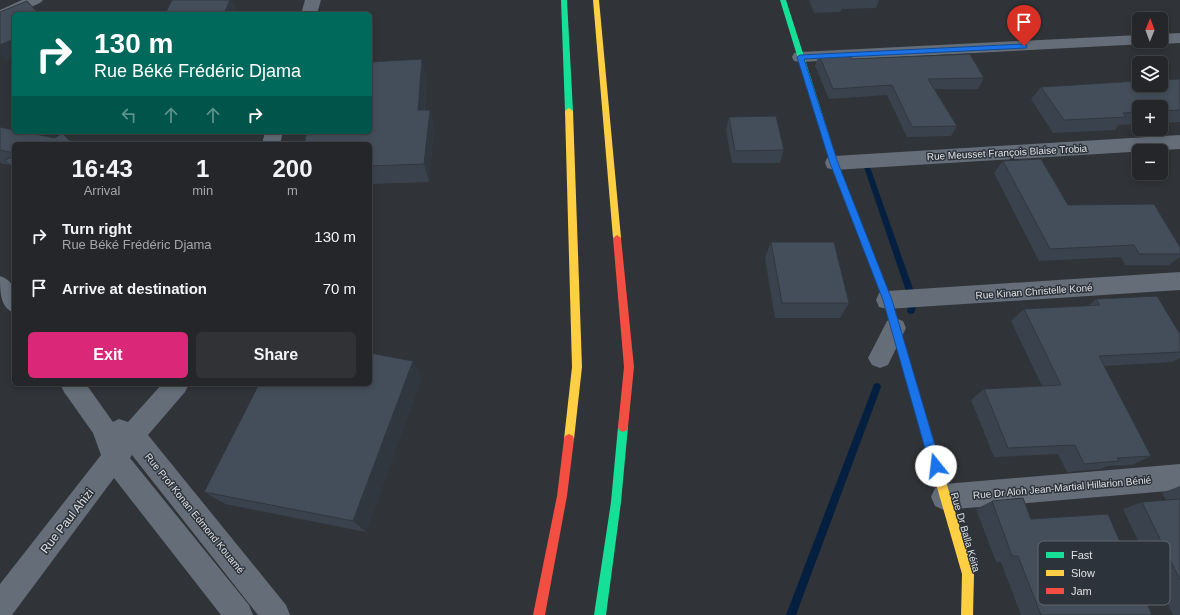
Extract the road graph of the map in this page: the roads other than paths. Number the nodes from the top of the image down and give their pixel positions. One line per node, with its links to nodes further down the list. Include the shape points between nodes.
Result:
1 (35, 0): 7 (street)
2 (313, 0): 6 (street)
3 (564, 0): 30 (main road, via 577,367 562,496)
4 (596, 0): 31 (main road, via 629,366 616,502)
5 (783, 0): 11 (main road, Rue Dr Balla Kéita)
6 (310, 12)
7 (0, 16)
8 (1180, 38): 9 (street)
9 (1168, 39)
10 (1132, 40): 11 (street)
11 (800, 57): 13 (main road, Rue Dr Balla Kéita)
12 (1180, 142): 13 (street, Rue Meusset François Blaise Trobia)
13 (834, 163): 16 (main road, Rue Dr Balla Kéita)
14 (1180, 281): 16 (street, Rue Kinan Christelle Koné)
15 (0, 285): 17 (street)
16 (887, 300): 18 (main road, Rue Dr Balla Kéita)
17 (12, 301)
18 (895, 328): 19 (street); 26 (main road, Rue Dr Balla Kéita)
19 (880, 358)
20 (73, 386): 22 (street)
21 (175, 386): 23 (street, Rue Paul Ahizi)
22 (103, 427): 23 (street); 24 (street)
23 (132, 435): 24 (street, Rue Paul Ahizi); 29 (street, Rue Prof Konan Edmond Kouamé)
24 (114, 459): 27 (street, Rue Paul Ahizi); 28 (street)
25 (1180, 477): 26 (street, Rue Dr Aloh Jean-Martial Hillarion Bénié)
26 (944, 497): 32 (main road, Rue Dr Balla Kéita, via 968,574)
27 (0, 607)
28 (239, 615)
29 (276, 615)
30 (539, 615)
31 (600, 615)
32 (967, 615)

